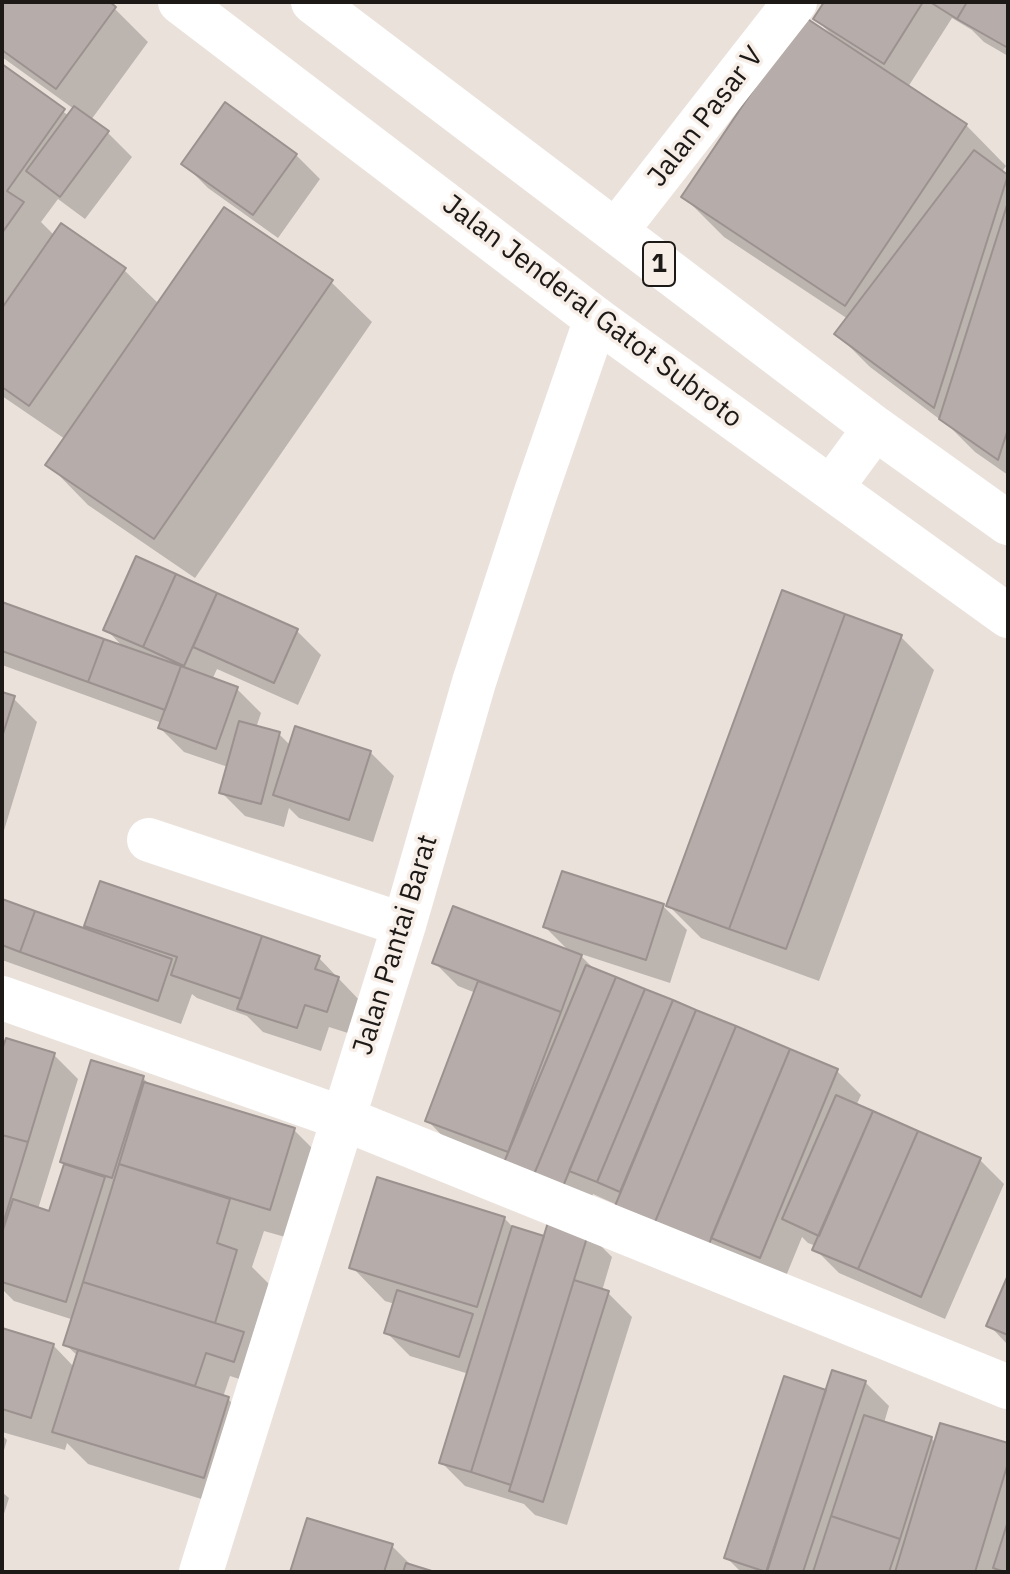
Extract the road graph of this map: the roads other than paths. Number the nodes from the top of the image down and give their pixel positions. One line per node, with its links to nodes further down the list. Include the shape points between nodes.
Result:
1 (180, 2): 5 (main road, Jalan Jenderal Gatot Subroto)
2 (313, 2): 4 (main road, 1)
3 (795, 2): 4 (main road, Jalan Pasar V)
4 (616, 231): 6 (main road, 1)
5 (596, 319): 7 (main road, Jalan Jenderal Gatot Subroto); 11 (main road, Jalan Pantai Barat, via 474,682)
6 (875, 428): 7 (main road); 8 (main road, 1)
7 (831, 488): 9 (main road, Jalan Jenderal Gatot Subroto)
8 (1008, 523)
9 (1008, 616)
10 (149, 840): 11 (main road)
11 (404, 925): 13 (main road, Jalan Pantai Barat)
12 (2, 998): 13 (main road)
13 (342, 1118): 14 (main road); 15 (main road, Jalan Pantai Barat)
14 (1008, 1387)
15 (201, 1572)

